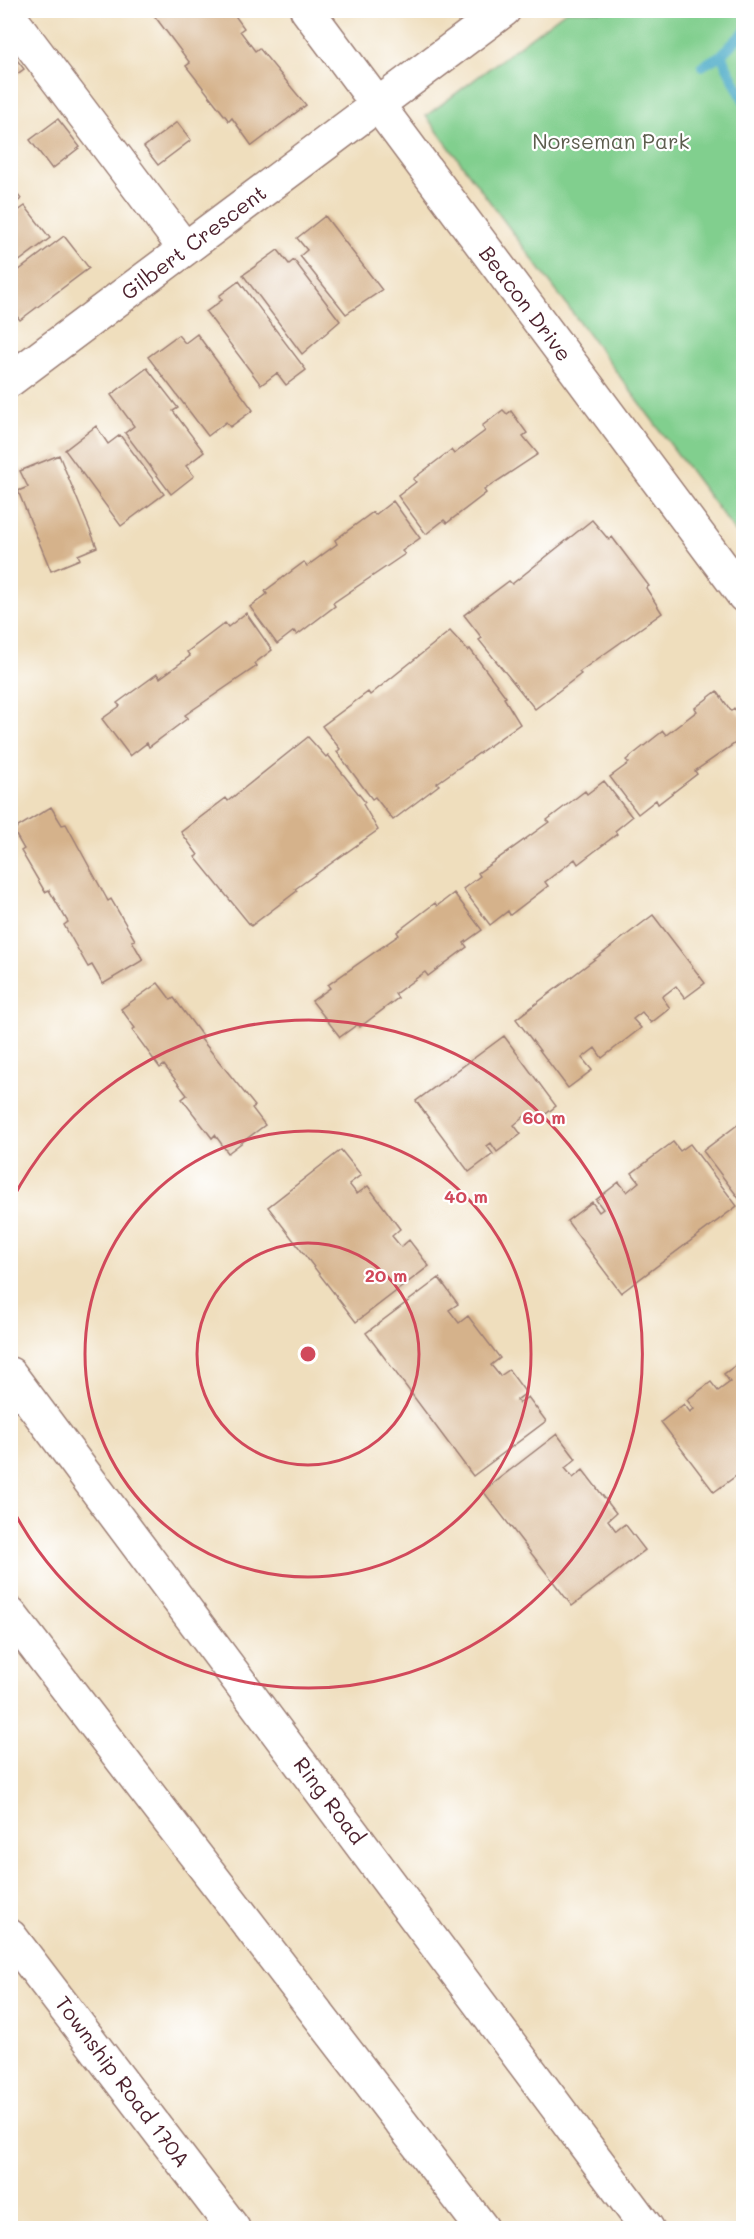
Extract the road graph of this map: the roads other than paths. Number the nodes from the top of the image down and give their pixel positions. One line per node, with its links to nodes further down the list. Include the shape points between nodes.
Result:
1 (307, 10): 4 (main road, Beacon Drive)
2 (504, 10): 4 (main road, Gilbert Crescent)
3 (10, 17): 5 (main road)
4 (377, 106): 5 (main road, Gilbert Crescent); 7 (main road, Beacon Drive)
5 (185, 249): 6 (main road, Gilbert Crescent)
6 (10, 380)
7 (744, 596)
8 (10, 1374): 13 (main road, Ring Road)
9 (10, 1614): 12 (main road)
10 (10, 1936): 11 (main road, Township Road 170A)
11 (233, 2229)
12 (482, 2229)
13 (647, 2229)

